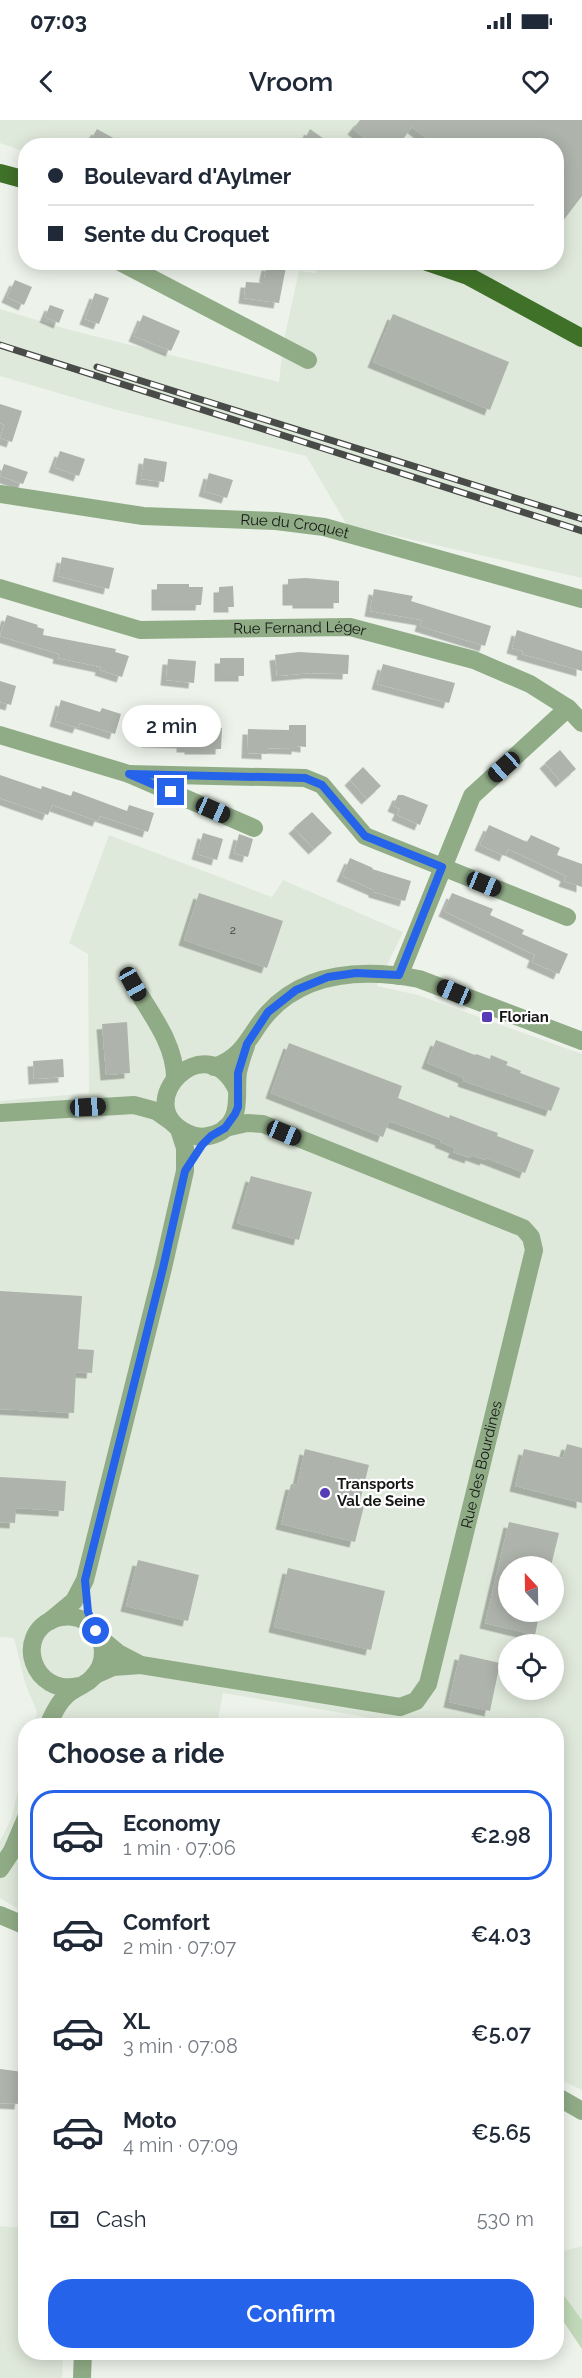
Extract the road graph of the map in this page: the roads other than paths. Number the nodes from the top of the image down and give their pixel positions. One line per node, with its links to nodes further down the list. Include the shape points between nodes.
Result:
1 (0, 173): 2 (main road)
2 (18, 178)
3 (135, 270): 6 (street)
4 (451, 270): 5 (main road)
5 (582, 338)
6 (308, 360)
7 (0, 494): 9 (street, Rue du Croquet, via 144,516 276,521 324,527)
8 (0, 588): 10 (street, Rue Fernand Léger, via 140,630 350,627 474,660 530,684)
9 (582, 599)
10 (568, 708): 11 (street, Rue Fernand Léger); 15 (street, via 472,796)
11 (582, 723)
12 (0, 735): 13 (street)
13 (129, 774): 14 (street); 15 (street, via 305,778 322,785 365,836)
14 (254, 828)
15 (442, 867): 16 (street); 17 (street)
16 (567, 917)
17 (399, 975): 20 (street); 21 (street, via 356,973 328,977 296,990 268,1012)
18 (133, 984): 19 (street)
19 (166, 1040): 22 (street, via 184,1058); 23 (street, via 174,1062)
20 (582, 1041)
21 (247, 1044): 22 (street, via 236,1056); 24 (street, via 240,1061)
22 (206, 1066): 23 (street, via 182,1071); 24 (street, via 228,1076)
23 (171, 1085): 25 (street, via 154,1099); 28 (street, via 167,1107)
24 (237, 1093): 27 (street, Rue des Bourdines, via 247,1110); 29 (street, via 235,1114)
25 (134, 1105): 26 (street); 28 (street, via 156,1111)
26 (0, 1113)
27 (263, 1124): 29 (street, Rue des Bourdines, via 247,1123); 34 (street, Rue des Bourdines, via 523,1228 531,1237 534,1250 428,1684 416,1701 400,1707)
28 (176, 1126): 29 (street, via 194,1136); 30 (street, via 185,1148)
29 (218, 1132): 30 (street, via 196,1151)
30 (185, 1171): 31 (street)
31 (85, 1580): 32 (street, via 74,1601); 33 (street, via 86,1603)
32 (50, 1621): 33 (street, via 69,1617 84,1621); 36 (street, via 38,1632 32,1646 33,1662)
33 (97, 1633): 34 (street, Rue des Bourdines, via 117,1653); 35 (street, via 103,1657)
34 (141, 1665): 35 (street, Rue des Bourdines, via 113,1667)
35 (95, 1675): 37 (street)
36 (44, 1679): 37 (street, via 59,1687); 38 (street)
37 (79, 1686): 39 (street, via 60,1702)
38 (50, 1718)
39 (52, 1718)
40 (18, 1837): 41 (street)
41 (0, 1869)
42 (0, 1915): 43 (street)
43 (18, 1923)
44 (564, 2101): 45 (street)
45 (582, 2111)
46 (83, 2360): 47 (street)
47 (82, 2378)

